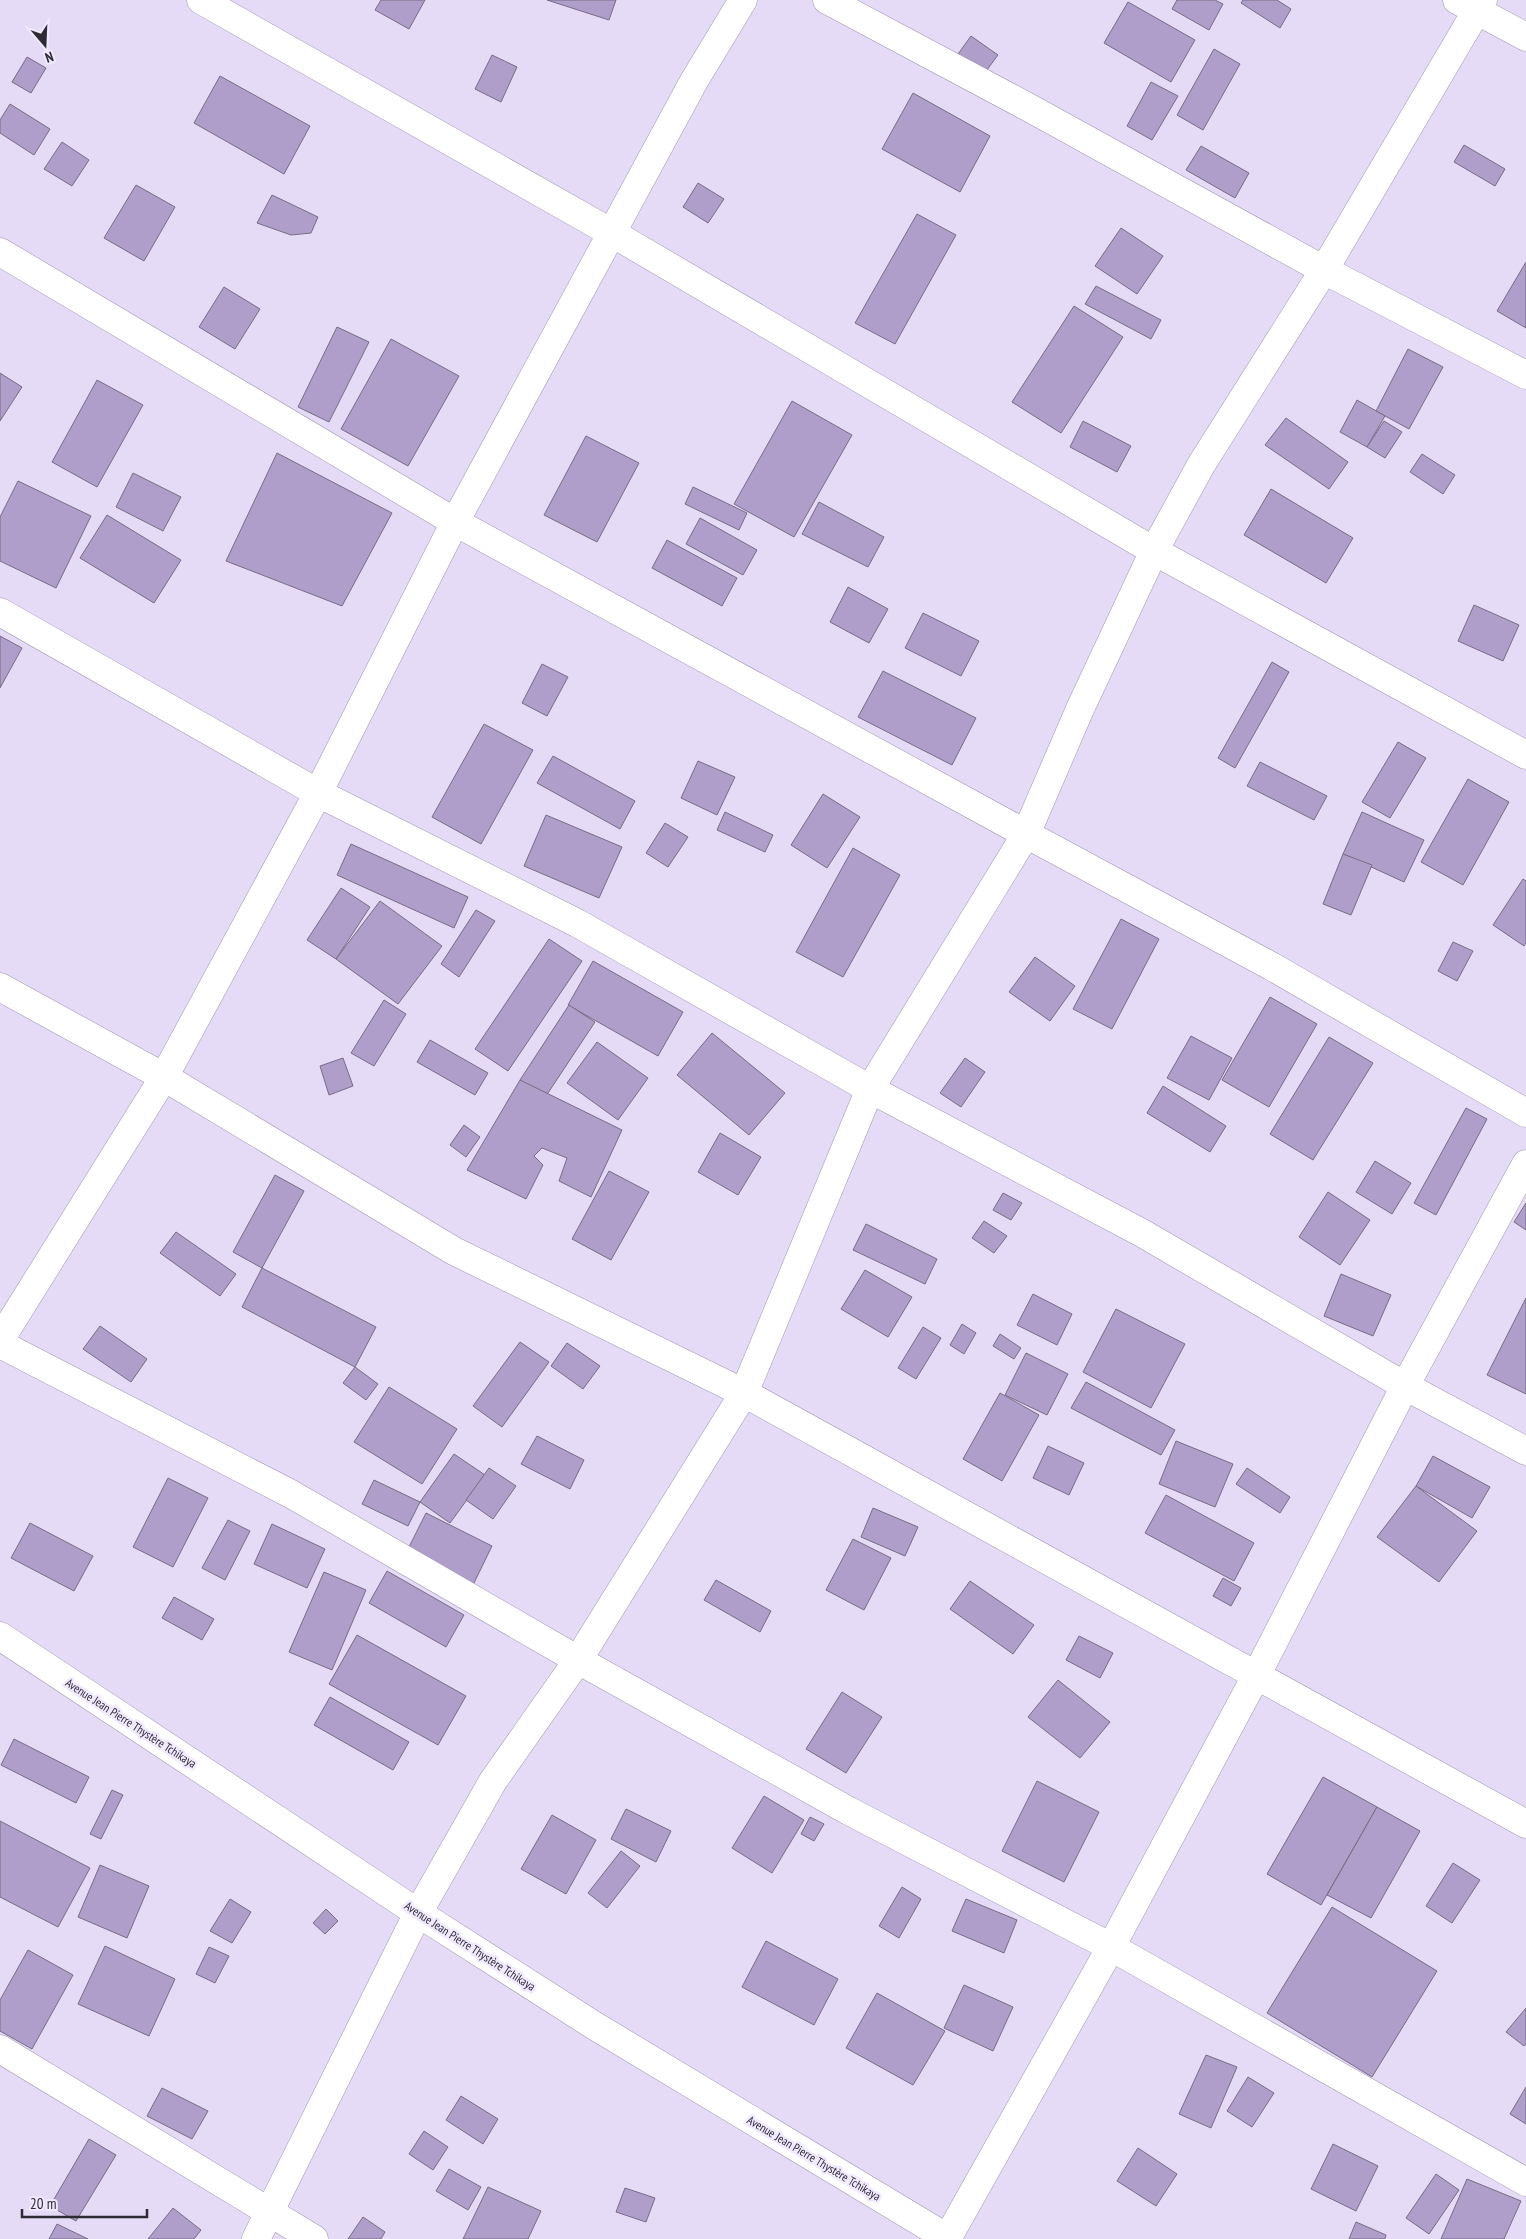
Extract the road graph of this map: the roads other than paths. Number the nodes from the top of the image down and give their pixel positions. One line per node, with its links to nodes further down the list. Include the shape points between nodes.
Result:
1 (201, 0): 6 (street)
2 (743, 0): 6 (street, via 694,81)
3 (827, 0): 8 (street)
4 (1473, 4): 5 (street); 8 (street)
5 (1526, 37)
6 (612, 233): 10 (street); 11 (street)
7 (0, 252): 10 (street)
8 (1324, 270): 9 (street); 11 (street, via 1201,465)
9 (1526, 375)
10 (455, 522): 14 (street); 15 (street)
11 (1154, 551): 13 (street); 15 (street)
12 (0, 612): 14 (street)
13 (1526, 755)
14 (318, 793): 17 (street); 18 (street, via 577,924)
15 (1026, 834): 18 (street); 19 (street, via 1271,966)
16 (0, 987): 17 (street)
17 (164, 1077): 21 (street); 23 (street, via 454,1251)
18 (870, 1089): 22 (street, via 1142,1233); 23 (street)
19 (1526, 1113)
20 (1526, 1164): 22 (street)
21 (0, 1342): 26 (street, via 291,1494)
22 (1405, 1386): 24 (street); 27 (street)
23 (744, 1393): 26 (street); 27 (street)
24 (1526, 1451)
25 (0, 1636): 29 (street, Avenue Jean Pierre Thystère Tchikaya)
26 (578, 1660): 29 (street, via 493,1780); 30 (street, via 849,1811)
27 (1256, 1676): 28 (street); 30 (street)
28 (1526, 1824)
29 (418, 1913): 33 (street); 36 (street, Avenue Jean Pierre Thystère Tchikaya, via 595,2026)
30 (1111, 1947): 32 (street); 36 (street)
31 (0, 2049): 33 (street)
32 (1526, 2182)
33 (269, 2214): 34 (street); 35 (street)
34 (256, 2239)
35 (314, 2239)
36 (948, 2239)

